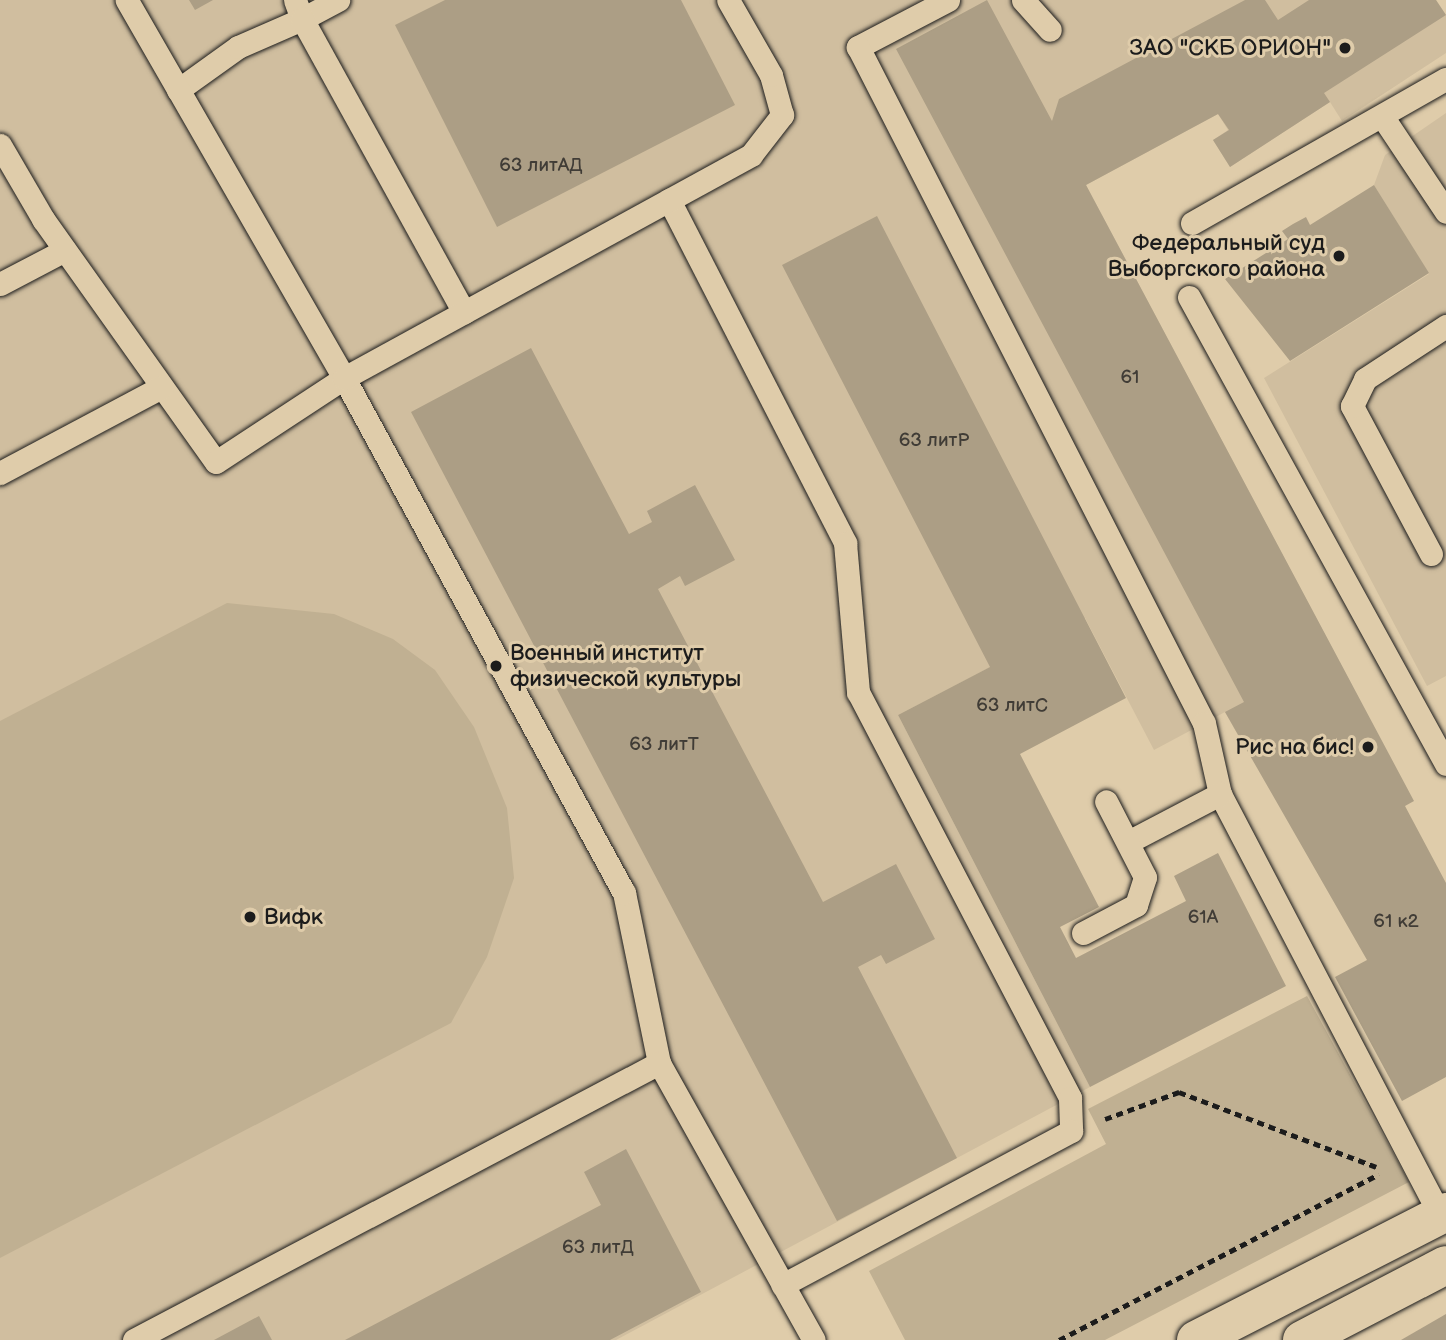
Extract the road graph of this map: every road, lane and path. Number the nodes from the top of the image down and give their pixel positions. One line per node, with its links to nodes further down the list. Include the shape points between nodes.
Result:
1 (127, 0): 9 (lane)
2 (338, 0): 6 (lane)
3 (728, 0): 12 (lane, via 771,75 782,115 751,155)
4 (948, 0): 25 (lane, via 858,47 1204,723)
5 (1023, 0): 7 (lane)
6 (298, 9): 9 (lane); 18 (lane)
7 (1050, 30)
8 (1446, 79): 10 (lane)
9 (178, 90): 20 (lane)
10 (1382, 116): 13 (lane); 14 (lane)
11 (0, 145): 15 (lane)
12 (669, 200): 18 (lane); 30 (lane, via 845,542 858,692 1070,1098)
13 (1446, 212)
14 (1192, 223)
15 (65, 250): 16 (lane); 21 (lane)
16 (0, 284)
17 (1189, 296): 24 (lane)
18 (464, 312): 20 (lane)
19 (1446, 326): 23 (lane, via 1365,379 1352,406)
20 (344, 378): 21 (lane, via 216,462); 29 (lane, via 624,893)
21 (162, 387): 22 (lane)
22 (0, 473)
23 (1431, 554)
24 (1446, 764)
25 (1220, 794): 27 (lane); 31 (lane)
26 (1106, 801): 27 (lane)
27 (1128, 842): 28 (lane, via 1145,877 1136,905)
28 (1083, 933)
29 (659, 1063): 33 (lane); 34 (lane)
30 (1071, 1131): 33 (lane); 36 (path, via 1179,1092 1387,1171)
31 (1443, 1214): 37 (main road)
32 (1446, 1265): 38 (main road)
33 (783, 1285): 35 (lane)
34 (134, 1340)
35 (814, 1340)
36 (1059, 1340)
37 (1196, 1340)
38 (1302, 1340)

